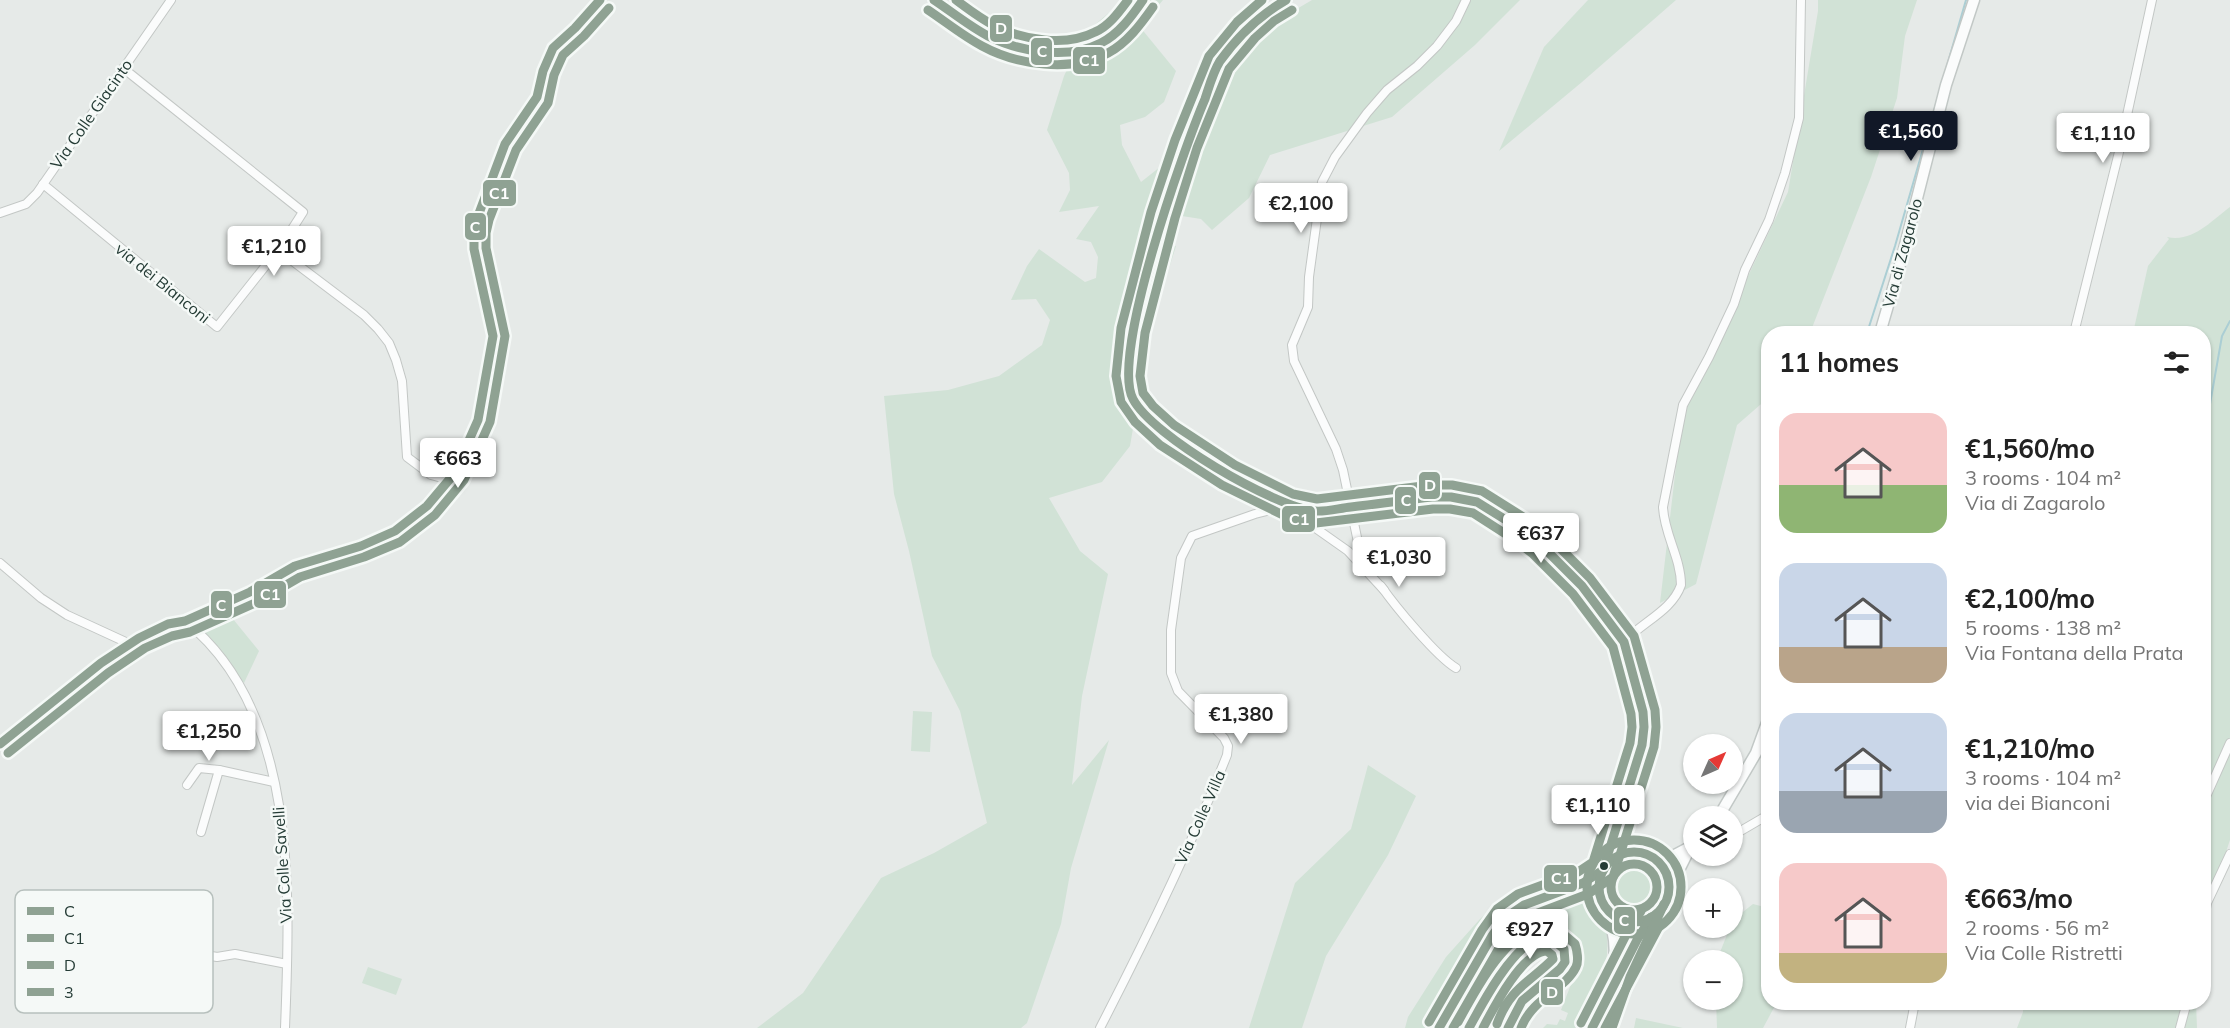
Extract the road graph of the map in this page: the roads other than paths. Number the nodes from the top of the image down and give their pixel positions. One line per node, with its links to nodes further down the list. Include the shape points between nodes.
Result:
1 (171, 0): 10 (street, Via Colle Giacinto)
2 (600, 0): 16 (street, via 553,48 537,97 505,144 478,216 474,249 493,336 477,420)
3 (934, 0): 4 (street, via 1004,43 1056,51 1100,44 1118,31)
4 (1143, 0)
5 (1286, 0): 17 (street, via 1266,11 1232,45 1210,83 1163,215 1133,331 1128,376 1132,398 1167,435 1229,475)
6 (1466, 0): 18 (street, via 1437,46 1367,113 1322,182 1308,307 1291,351 1336,450)
7 (1801, 0): 22 (street, via 1798,118 1785,173 1734,304 1683,405 1663,507 1681,585 1669,604)
8 (1974, 0): 14 (main road, Via di Zagarolo, via 1946,85)
9 (2152, 0): 15 (street)
10 (123, 68): 11 (street, Via Colle Giacinto); 13 (street, via dei Bianconi, via 303,212)
11 (43, 184): 12 (street, Via Colle Giacinto, via 26,204); 13 (street, via dei Bianconi, via 217,327)
12 (0, 213)
13 (278, 250): 16 (street, via 364,315 384,336 402,381 406,457 431,475)
14 (1882, 326)
15 (2076, 326)
16 (449, 480): 21 (street, via 427,506 395,531 295,566 250,592)
17 (1289, 505): 18 (street, via 1316,511); 20 (street, via 1348,551); 53 (street, Via Colle Villa, via 1191,536 1181,558 1171,630 1171,673 1178,691 1224,738 1227,755 1163,905)
18 (1351, 506): 20 (street, via 1365,563); 22 (street, via 1442,497 1481,504 1541,545 1582,586)
19 (0, 563): 23 (street, via 60,611)
20 (1384, 590): 24 (street)
21 (185, 621): 23 (street, via 168,624); 29 (street, Via Colle Savelli, via 229,666 245,693)
22 (1624, 642): 33 (street, via 1644,727)
23 (130, 644): 27 (street)
24 (1456, 668)
25 (1761, 739): 32 (main road)
26 (2230, 743): 31 (street)
27 (0, 744)
28 (219, 770): 29 (street); 30 (street, via 199,768); 36 (street)
29 (274, 782): 49 (street, Via Colle Savelli, via 285,857)
30 (188, 785)
31 (2211, 785)
32 (1725, 806)
33 (1621, 810): 39 (street, via 1626,836); 41 (street)
34 (1761, 819): 35 (street)
35 (1743, 830)
36 (201, 832)
37 (1683, 850): 39 (main road, via 1667,858)
38 (2230, 854): 44 (street)
39 (1651, 856): 41 (main road, via 1627,852 1610,860); 42 (main road, via 1663,867)
40 (1683, 864): 42 (main road)
41 (1603, 870): 43 (street); 46 (main road, via 1599,885)
42 (1669, 891): 45 (main road)
43 (1559, 893): 46 (street, via 1587,891); 54 (street, via 1524,905 1502,923)
44 (2211, 894)
45 (1664, 904): 47 (main road); 58 (street, via 1630,977)
46 (1605, 906): 47 (main road, via 1621,919 1641,921); 57 (main road, via 1613,936 1614,963)
47 (1651, 917): 57 (main road)
48 (213, 956): 49 (street, via 235,954)
49 (287, 964): 52 (street, Via Colle Savelli)
50 (1913, 1010): 59 (street)
51 (2185, 1010): 60 (street)
52 (285, 1028)
53 (1100, 1028)
54 (1439, 1028)
55 (1469, 1028): 56 (street, via 1489,991 1521,950 1541,938 1553,939 1565,951 1564,964 1518,1005)
56 (1508, 1028)
57 (1592, 1028)
58 (1612, 1028)
59 (1910, 1028)
60 (2181, 1028)

